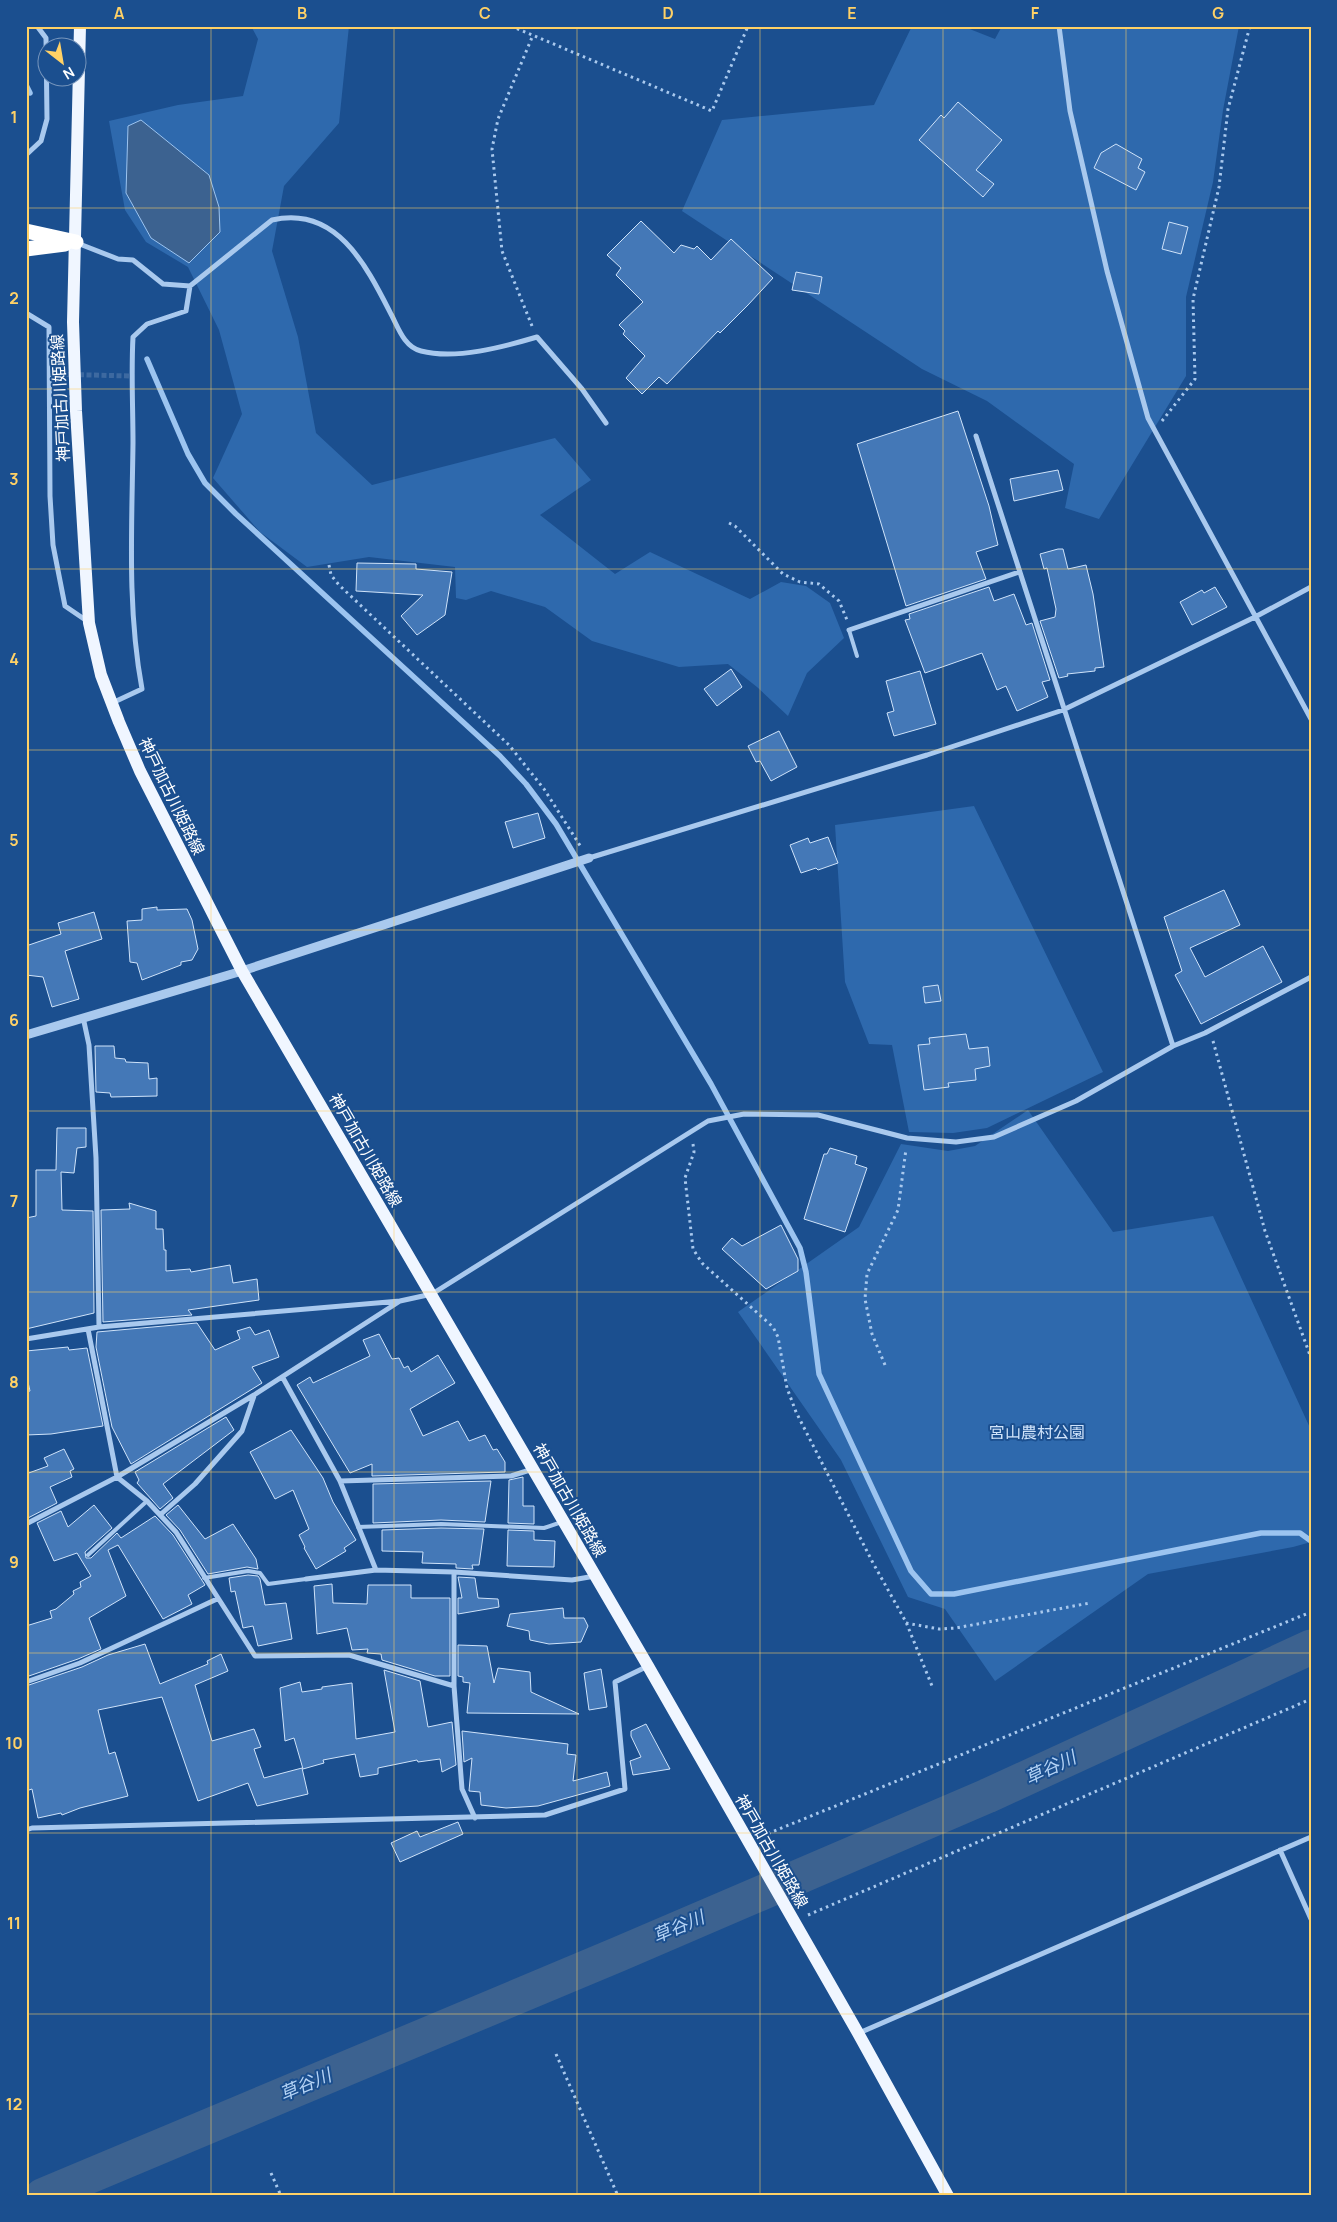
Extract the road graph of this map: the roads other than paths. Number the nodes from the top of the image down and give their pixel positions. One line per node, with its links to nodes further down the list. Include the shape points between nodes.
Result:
1 (37, 26): 4 (street, via 46,38 47,119 42,141)
2 (80, 26): 6 (main road, 神戸加古川姫路線)
3 (1059, 26): 14 (street, via 1072,120 1148,418)
4 (26, 156)
5 (26, 231): 6 (highway)
6 (76, 242): 7 (highway); 8 (street, via 118,259 133,260 163,284); 15 (main road, 神戸加古川姫路線, via 74,342)
7 (26, 249)
8 (190, 286): 10 (street, via 272,220 287,216 312,220 336,232 355,254 373,279 405,341 419,351 449,353 492,349 537,337 582,389); 18 (street, via 186,311 147,324 133,337 130,553 135,650 142,689)
9 (26, 314): 15 (street, via 49,327 50,496 54,554 65,606)
10 (606, 423)
11 (976, 436): 12 (street)
12 (1019, 572): 16 (street); 19 (street)
13 (1311, 587): 14 (street)
14 (1255, 617): 19 (street); 20 (street)
15 (89, 623): 18 (main road, 神戸加古川姫路線, via 101,675)
16 (849, 630): 17 (lane)
17 (857, 656)
18 (112, 703): 22 (main road, 神戸加古川姫路線, via 140,772)
19 (1063, 710): 21 (street); 26 (street)
20 (1311, 719)
21 (589, 858): 22 (street)
22 (242, 971): 24 (street); 27 (main road, 神戸加古川姫路線)
23 (1311, 977): 26 (street, via 1210,1031)
24 (83, 1017): 25 (street); 29 (street, via 89,1045 96,1158)
25 (26, 1035)
26 (1173, 1046): 27 (street, via 1076,1101 994,1137 956,1142 907,1138 818,1115 744,1114 708,1120)
27 (432, 1294): 28 (street); 34 (main road, 神戸加古川姫路線)
28 (400, 1301): 29 (street); 32 (street)
29 (100, 1327): 30 (street)
30 (88, 1329): 31 (street); 35 (street)
31 (26, 1340)
32 (283, 1378): 33 (street); 36 (street)
33 (254, 1395): 35 (street); 38 (street, via 242,1431 195,1484)
34 (533, 1469): 36 (street, via 511,1476); 39 (main road, 神戸加古川姫路線)
35 (117, 1477): 37 (street); 40 (street)
36 (340, 1481): 41 (street)
37 (146, 1501): 38 (street); 42 (lane)
38 (160, 1515): 46 (street, via 176,1532)
39 (564, 1522): 41 (lane, via 544,1528 441,1524); 45 (main road, 神戸加古川姫路線)
40 (26, 1524)
41 (358, 1527): 43 (street)
42 (88, 1555)
43 (376, 1570): 44 (street); 47 (street)
44 (454, 1572): 45 (street, via 572,1580); 51 (street)
45 (596, 1576): 49 (main road, 神戸加古川姫路線)
46 (204, 1578): 47 (lane, via 248,1571 260,1573 268,1584); 48 (street)
47 (306, 1579)
48 (217, 1599): 50 (street, via 80,1663); 51 (street, via 255,1656 349,1655)
49 (648, 1666): 52 (street, via 615,1682 626,1789 545,1815); 57 (main road, 神戸加古川姫路線)
50 (26, 1682)
51 (454, 1686): 52 (street, via 462,1789)
52 (474, 1818): 53 (street)
53 (26, 1830)
54 (1311, 1837): 55 (street)
55 (1280, 1850): 56 (street); 57 (street)
56 (1311, 1919)
57 (858, 2033): 58 (main road, 神戸加古川姫路線)
58 (948, 2196)

